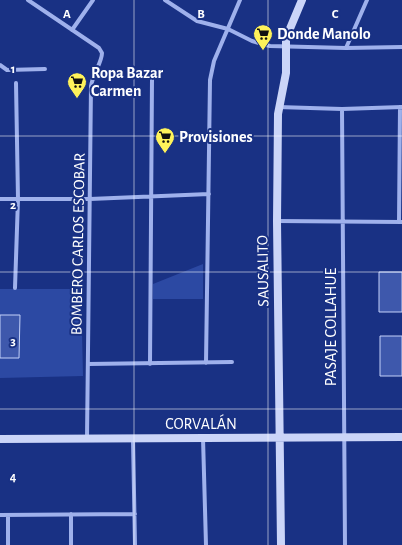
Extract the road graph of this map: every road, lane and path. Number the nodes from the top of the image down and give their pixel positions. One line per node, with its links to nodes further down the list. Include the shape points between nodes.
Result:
1 (28, 0): 7 (street)
2 (93, 0): 7 (street)
3 (165, 0): 8 (street, via 197,21)
4 (240, 0): 8 (street)
5 (302, 0): 10 (street, SAUSALITO, via 289,31)
6 (367, 0): 11 (street)
7 (72, 30): 21 (street, BOMBERO CARLOS ESCOBAR, via 99,48 102,53 91,86)
8 (228, 30): 10 (street, via 261,44); 19 (street, via 212,67 210,80)
9 (402, 47): 11 (street)
10 (286, 48): 11 (street); 16 (street, SAUSALITO, via 286,73)
11 (346, 48)
12 (0, 65): 13 (street, via 7,70)
13 (45, 69)
14 (152, 79): 20 (street)
15 (16, 83): 23 (street)
16 (278, 107): 18 (street); 24 (street, SAUSALITO)
17 (401, 107): 18 (street); 26 (street)
18 (342, 108): 25 (street, PASAJE COLLAHUE)
19 (209, 194): 20 (street); 29 (street)
20 (152, 195): 21 (street); 31 (street)
21 (90, 198): 23 (street); 30 (street, BOMBERO CARLOS ESCOBAR)
22 (0, 199): 23 (street)
23 (18, 199): 27 (street)
24 (276, 221): 25 (street); 36 (street, SAUSALITO)
25 (342, 222): 26 (street); 37 (street, PASAJE COLLAHUE)
26 (401, 222)
27 (15, 288)
28 (232, 362): 29 (street)
29 (206, 363): 31 (street)
30 (88, 364): 31 (street); 33 (street, BOMBERO CARLOS ESCOBAR)
31 (150, 364)
32 (402, 437): 37 (street, CORVALÁN)
33 (87, 438): 34 (street, CORVALÁN); 38 (street, CORVALÁN)
34 (134, 438): 35 (street, CORVALÁN); 40 (street)
35 (203, 438): 36 (street, CORVALÁN); 46 (street)
36 (279, 438): 37 (street, CORVALÁN); 47 (street, SAUSALITO)
37 (344, 438): 48 (street, PASAJE COLLAHUE)
38 (0, 439)
39 (71, 514): 40 (street); 42 (street); 44 (street)
40 (135, 514): 45 (street)
41 (0, 515): 42 (street)
42 (8, 515): 43 (street)
43 (8, 545)
44 (71, 545)
45 (135, 545)
46 (206, 545)
47 (281, 545)
48 (345, 545)

